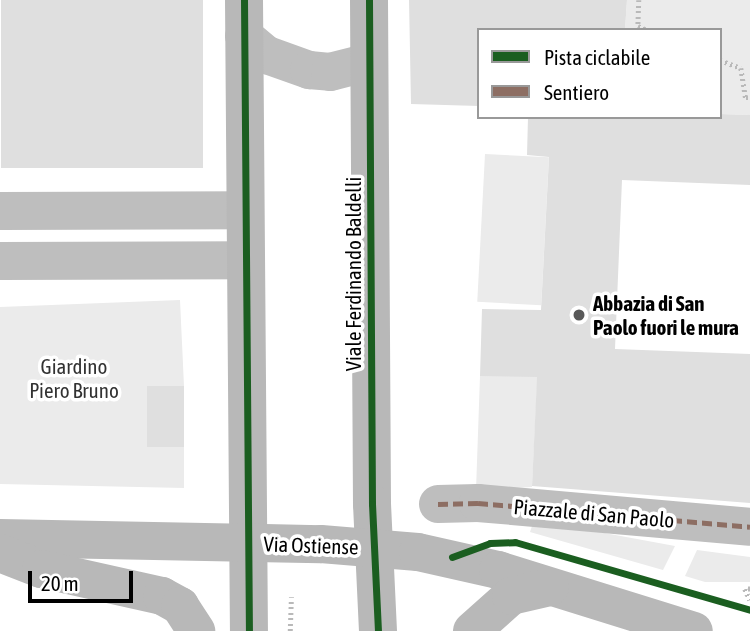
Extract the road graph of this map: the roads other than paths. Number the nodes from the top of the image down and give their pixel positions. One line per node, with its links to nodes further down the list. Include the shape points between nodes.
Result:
1 (369, 0): 3 (street, Viale Ferdinando Baldelli)
2 (244, 18): 3 (street, via 267,55 309,70 330,72); 4 (street)
3 (369, 62): 12 (street, Viale Ferdinando Baldelli)
4 (245, 210): 5 (street); 6 (street)
5 (0, 211)
6 (246, 260): 7 (street); 11 (street)
7 (0, 261)
8 (438, 504): 9 (street, Piazzale di San Paolo)
9 (750, 527)
10 (0, 538): 11 (street, Via Ostiense)
11 (249, 543): 12 (street, Via Ostiense); 16 (street)
12 (374, 548): 14 (street, Via Ostiense, via 452,556); 17 (street, Viale Ferdinando Baldelli)
13 (0, 553): 15 (street, via 41,569 162,596 180,606)
14 (550, 587): 18 (street, via 511,596); 19 (street, Via Ostiense)
15 (197, 631)
16 (249, 631)
17 (378, 631)
18 (472, 631)
19 (694, 631)

